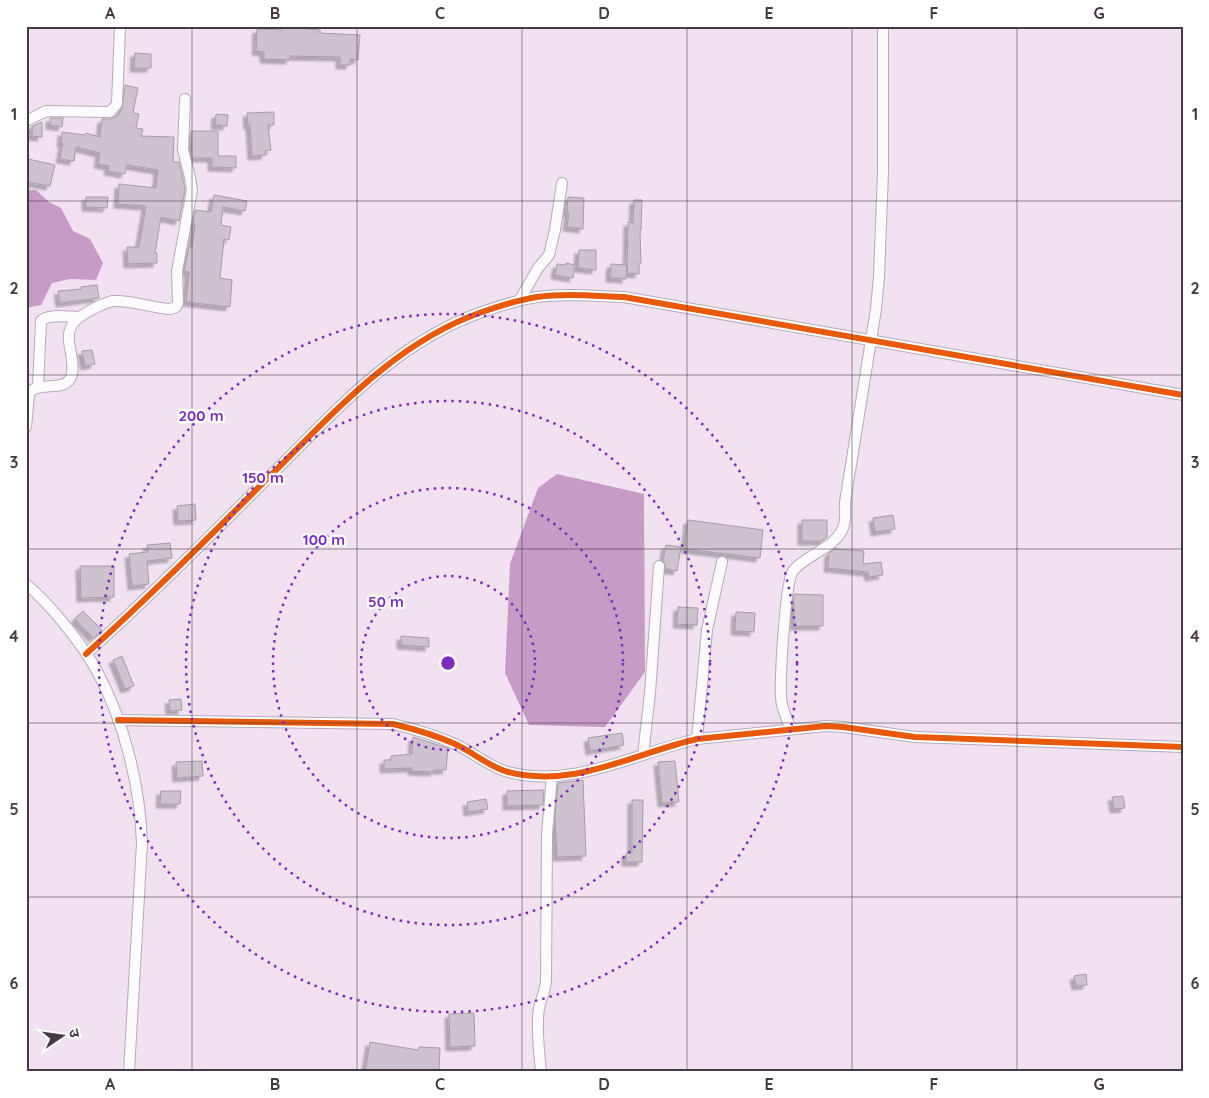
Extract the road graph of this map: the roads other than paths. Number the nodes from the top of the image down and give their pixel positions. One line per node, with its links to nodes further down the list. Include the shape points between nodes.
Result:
1 (120, 26): 4 (street, via 117,104 110,112 46,111)
2 (883, 26): 8 (street, via 879,276)
3 (185, 99): 7 (street, via 183,150 192,190 177,271 178,303 171,310 109,302)
4 (26, 122)
5 (562, 183): 6 (street, via 551,250)
6 (518, 301): 8 (street, via 552,296 624,297); 15 (street, via 458,322 384,367 326,419)
7 (78, 317): 9 (street, via 48,317 42,321); 9 (street, via 69,330 70,380 60,385)
8 (868, 348): 10 (street); 17 (street, via 844,526 836,538 796,568 790,578 780,697)
9 (33, 386): 11 (street)
10 (1183, 395)
11 (26, 427)
12 (722, 562): 18 (street, via 707,630)
13 (659, 566): 20 (street)
14 (26, 584): 15 (street)
15 (88, 657): 16 (street)
16 (118, 720): 21 (street, via 393,724 455,744 507,772); 22 (street, via 132,772 142,843)
17 (791, 729): 18 (street); 19 (street, via 826,726 915,738)
18 (697, 739): 20 (street)
19 (1183, 747)
20 (644, 755): 21 (street, via 574,775)
21 (552, 776): 23 (street, via 547,834 546,981 538,1016)
22 (129, 1072)
23 (541, 1072)

